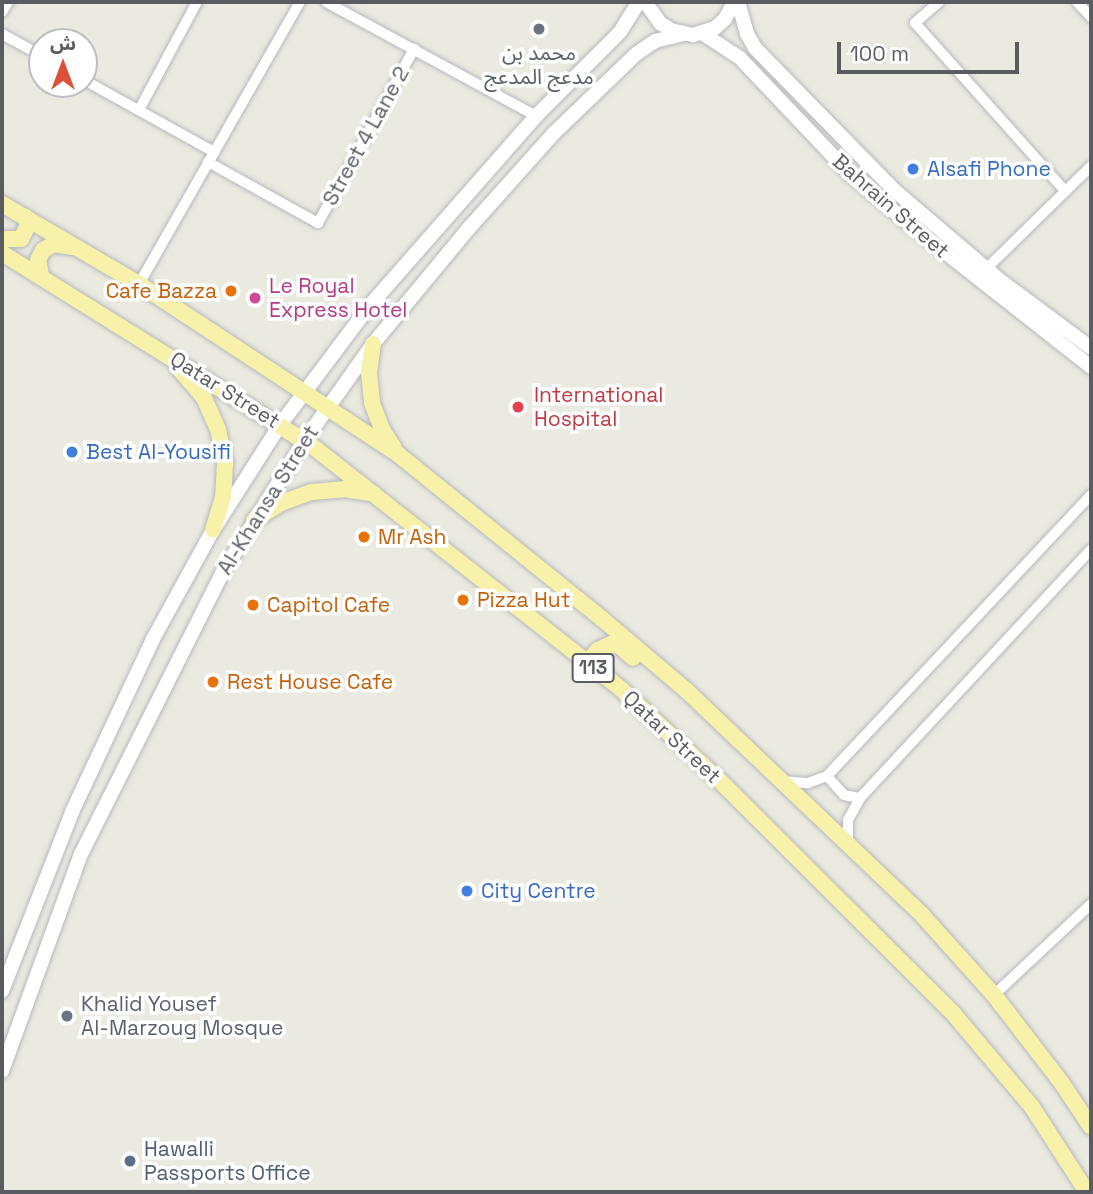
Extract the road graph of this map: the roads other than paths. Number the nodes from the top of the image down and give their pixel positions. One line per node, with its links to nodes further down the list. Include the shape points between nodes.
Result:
1 (8, 2): 10 (street)
2 (197, 2): 18 (street)
3 (300, 2): 20 (street)
4 (326, 2): 16 (street)
5 (639, 2): 19 (street, Al-Khansa Street, via 620,32)
6 (645, 2): 14 (street, via 660,23)
7 (736, 2): 12 (street, via 725,19); 28 (street, Bahrain Street, via 755,48 894,190)
8 (939, 2): 22 (street, via 915,23)
9 (1077, 2): 11 (street)
10 (2, 12)
11 (1091, 18)
12 (702, 33): 14 (street, Al-Khansa Street); 34 (street, Bahrain Street, via 740,58 850,174)
13 (2, 34): 15 (street)
14 (684, 34): 31 (street, Al-Khansa Street, via 656,41 606,81 469,228)
15 (28, 48)
16 (414, 49): 19 (street); 20 (street, Street 4 Lane 2, via 318,223)
17 (98, 88): 18 (street)
18 (139, 110): 20 (street)
19 (536, 117): 35 (street, Al-Khansa Street, via 371,304)
20 (211, 157): 30 (street)
21 (1091, 166): 22 (street)
22 (1065, 191): 28 (street)
23 (2, 204): 24 (main road, Qatar Street / 113)
24 (25, 218): 25 (main road, via 28,225 21,239); 27 (main road, Qatar Street / 113)
25 (2, 239)
26 (2, 253): 29 (main road, Qatar Street / 113)
27 (89, 254): 29 (main road, via 59,243 48,246 38,260); 30 (main road, Qatar Street / 113)
28 (986, 269): 33 (street, Bahrain Street)
29 (41, 275): 32 (main road, Qatar Street / 113)
30 (139, 284): 35 (main road, Qatar Street / 113)
31 (373, 344): 36 (street, Al-Khansa Street); 39 (main road, via 369,373 372,403)
32 (155, 346): 37 (main road, Qatar Street / 113); 43 (main road, via 204,398 218,429 223,497)
33 (1091, 348)
34 (1091, 367)
35 (305, 392): 36 (main road, Qatar Street / 113); 37 (street, Al-Khansa Street)
36 (327, 407): 38 (street, Al-Khansa Street); 39 (main road, Qatar Street / 113)
37 (280, 425): 38 (main road, Qatar Street / 113); 43 (street, Al-Khansa Street)
38 (305, 440): 40 (main road, Qatar Street / 113); 42 (street, Al-Khansa Street)
39 (399, 456): 46 (main road, Qatar Street / 113)
40 (376, 495): 42 (main road, via 344,489 312,492 281,503); 45 (main road, Qatar Street / 113)
41 (1091, 495): 47 (street)
42 (254, 520): 54 (street, Al-Khansa Street, via 180,654 81,855)
43 (212, 530): 52 (street, Al-Khansa Street, via 115,717 72,812)
44 (1091, 549): 49 (street)
45 (587, 663): 46 (main road, via 603,646 621,647 666,688); 56 (main road, Qatar Street / 113, via 719,780 952,1012 1032,1107)
46 (687, 691): 48 (main road, Qatar Street / 113)
47 (827, 776): 48 (street, via 798,784); 49 (street, via 844,795)
48 (777, 779): 50 (main road, Qatar Street / 113)
49 (860, 798): 50 (street, via 848,820)
50 (849, 848): 53 (main road, Qatar Street / 113, via 923,916)
51 (1091, 904): 53 (street)
52 (2, 991)
53 (994, 995): 55 (main road, Qatar Street / 113)
54 (2, 1071)
55 (1091, 1127)
56 (1087, 1192)

